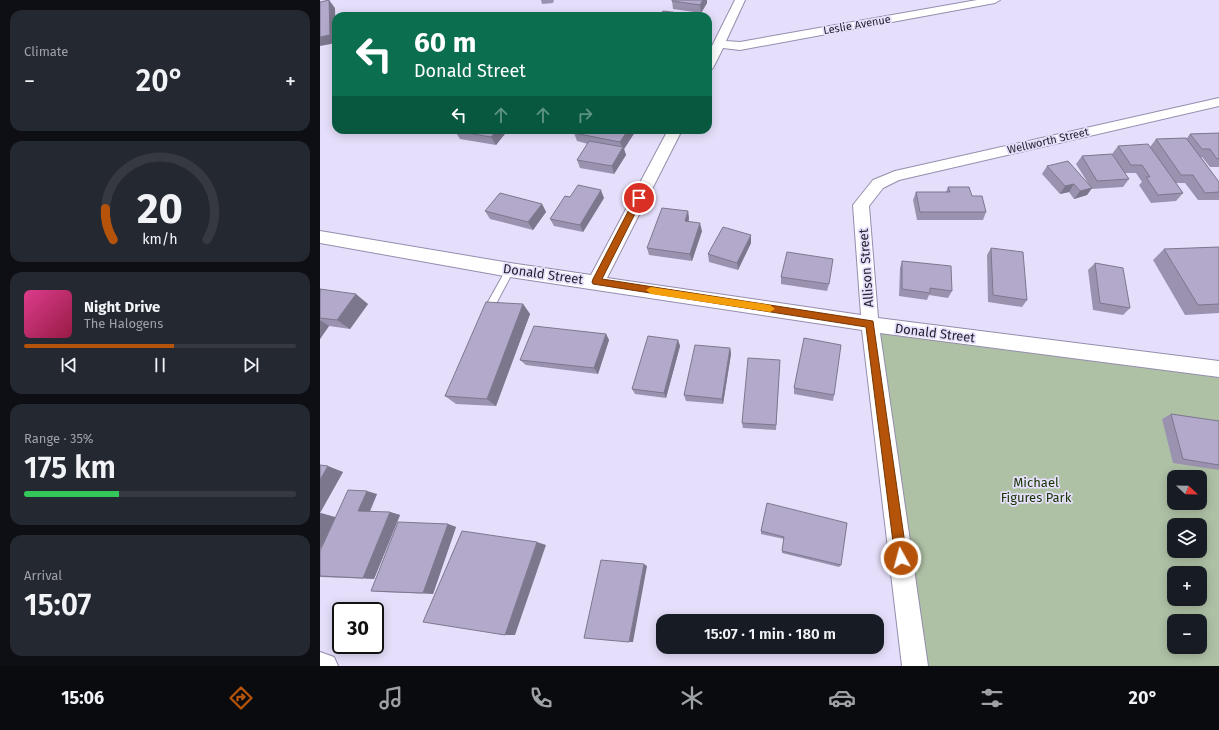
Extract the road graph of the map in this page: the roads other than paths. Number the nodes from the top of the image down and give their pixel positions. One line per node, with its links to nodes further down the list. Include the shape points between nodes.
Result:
1 (740, 0): 3 (street)
2 (995, 0): 3 (street, Leslie Avenue, via 740,46)
3 (719, 44): 4 (street)
4 (712, 58)
5 (1219, 102): 7 (street, Wellworth Street, via 895,176)
6 (673, 134): 10 (street)
7 (878, 184): 12 (street, Allison Street, via 862,205)
8 (320, 238): 9 (street, Donald Street)
9 (510, 270): 10 (street, Donald Street); 11 (lane, via 492,300)
10 (596, 282): 12 (street, Donald Street)
11 (483, 322)
12 (870, 324): 13 (street, Donald Street); 16 (street, Allison Street)
13 (1219, 370)
14 (320, 665): 15 (street)
15 (324, 666)
16 (915, 666)

